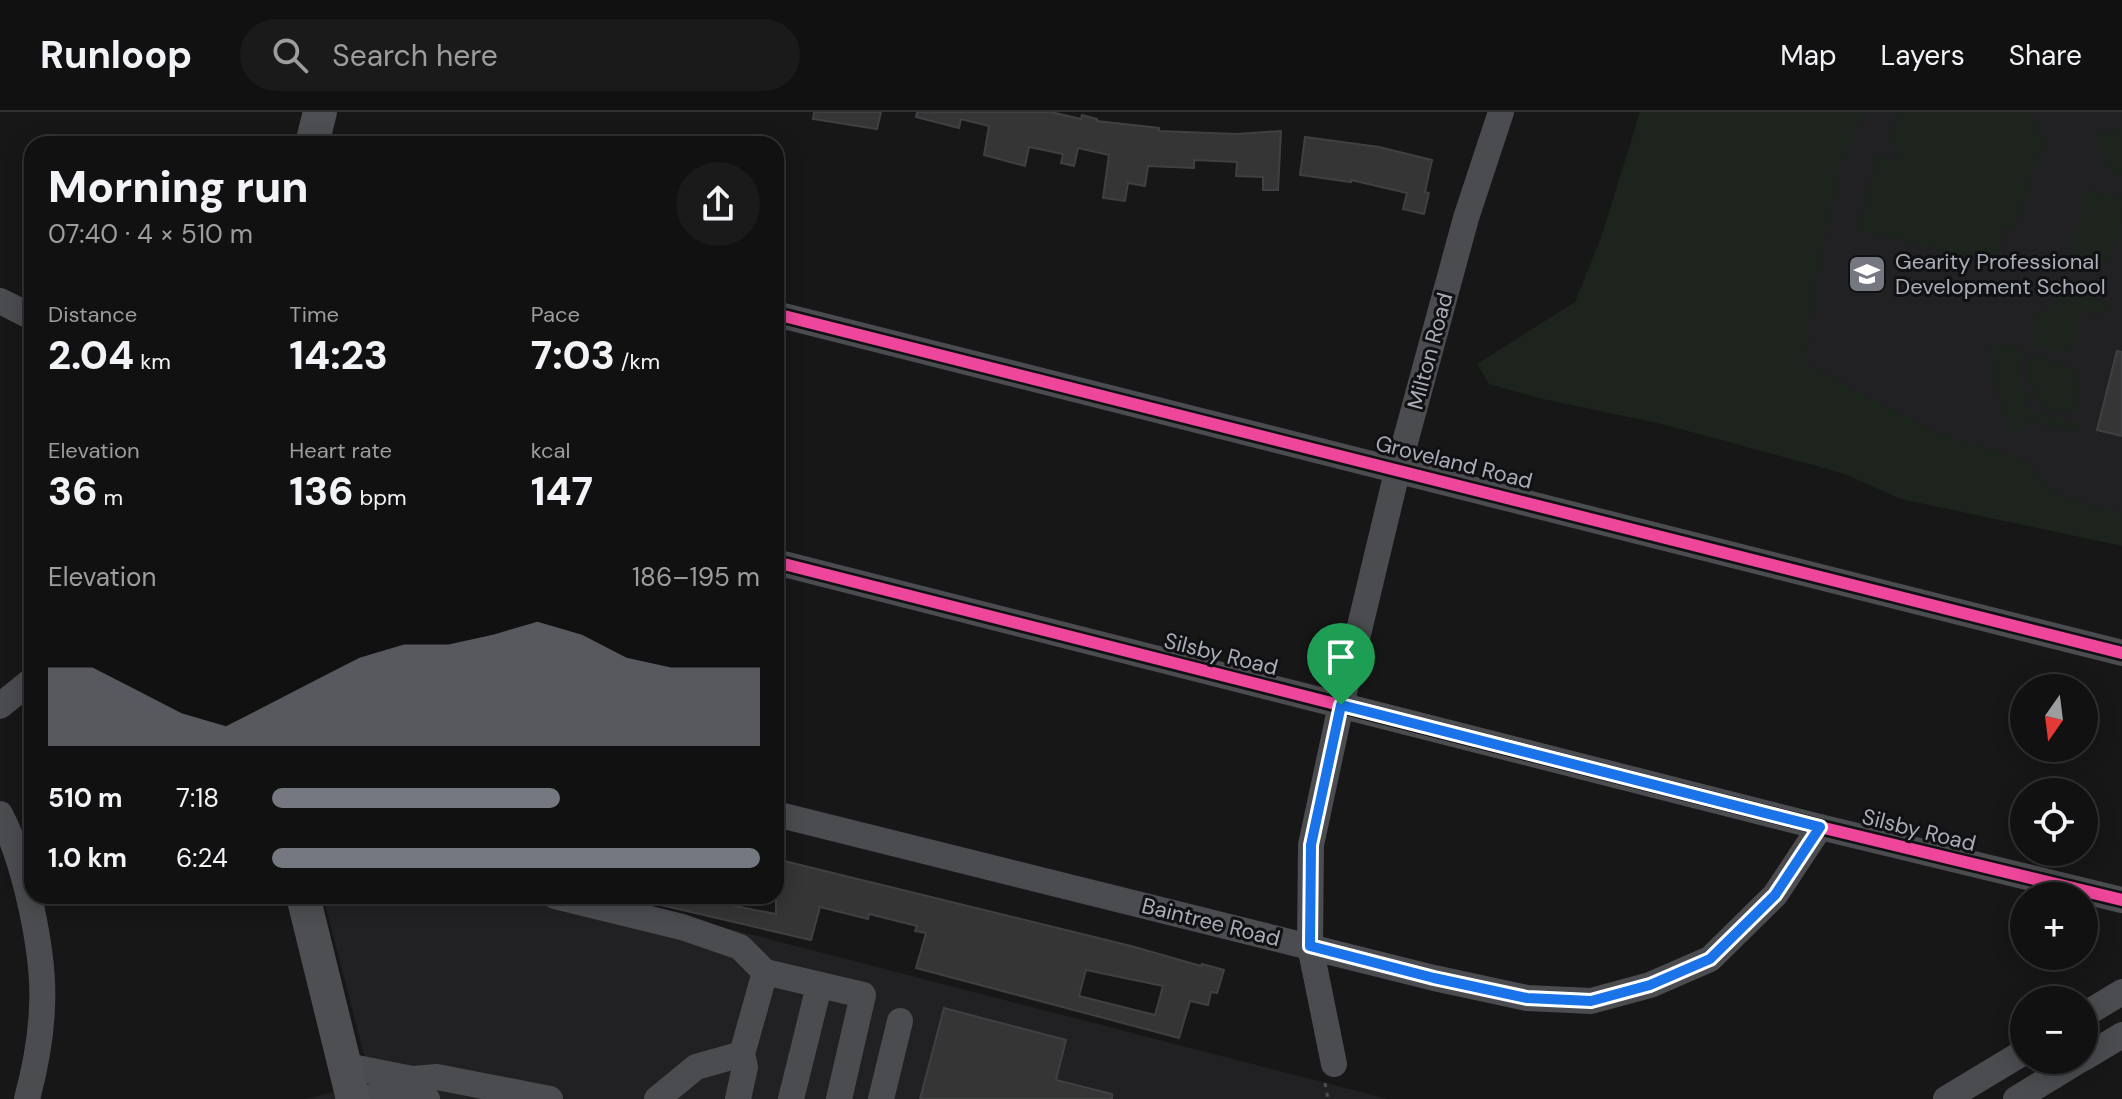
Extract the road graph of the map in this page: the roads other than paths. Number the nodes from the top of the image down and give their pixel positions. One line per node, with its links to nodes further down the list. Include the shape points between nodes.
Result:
1 (320, 112): 3 (main road)
2 (1494, 113): 7 (street, Milton Road)
3 (314, 136)
4 (0, 301): 5 (street)
5 (24, 313)
6 (784, 316): 7 (street, Groveland Road)
7 (1398, 468): 9 (street, Groveland Road); 11 (street, Milton Road)
8 (784, 564): 11 (street, Silsby Road)
9 (2122, 653)
10 (24, 686): 12 (street)
11 (1341, 705): 15 (street, Silsby Road); 21 (street, Milton Road, via 1311,845)
12 (0, 706)
13 (0, 814): 16 (street)
14 (784, 816): 21 (street, Baintree Road)
15 (1820, 827): 17 (street, Silsby Road); 21 (street, Baintree Road, via 1775,895 1710,959 1650,985 1591,1001 1527,998)
16 (24, 891)
17 (2122, 900)
18 (27, 904): 35 (street, via 37,943 42,1005)
19 (305, 904): 34 (main road)
20 (588, 904): 22 (street, via 740,947)
21 (1310, 946): 31 (street, Milton Road)
22 (765, 972): 23 (street); 29 (street)
23 (819, 986): 42 (street); 43 (street, via 863,995)
24 (2122, 992): 25 (street)
25 (2098, 1007)
26 (900, 1021): 44 (street)
27 (2122, 1035): 28 (street)
28 (2098, 1049)
29 (742, 1054): 32 (street); 41 (street, via 745,1067)
30 (2010, 1060): 45 (street)
31 (1334, 1064)
32 (690, 1072): 39 (street); 40 (street)
33 (2057, 1074): 46 (street)
34 (350, 1083): 38 (street, via 437,1077)
35 (27, 1099)
36 (360, 1099): 37 (street, via 408,1089 423,1092)
37 (427, 1099)
38 (550, 1099)
39 (657, 1099)
40 (684, 1099)
41 (738, 1099)
42 (791, 1099)
43 (839, 1099)
44 (881, 1099)
45 (1946, 1099)
46 (2016, 1099)

